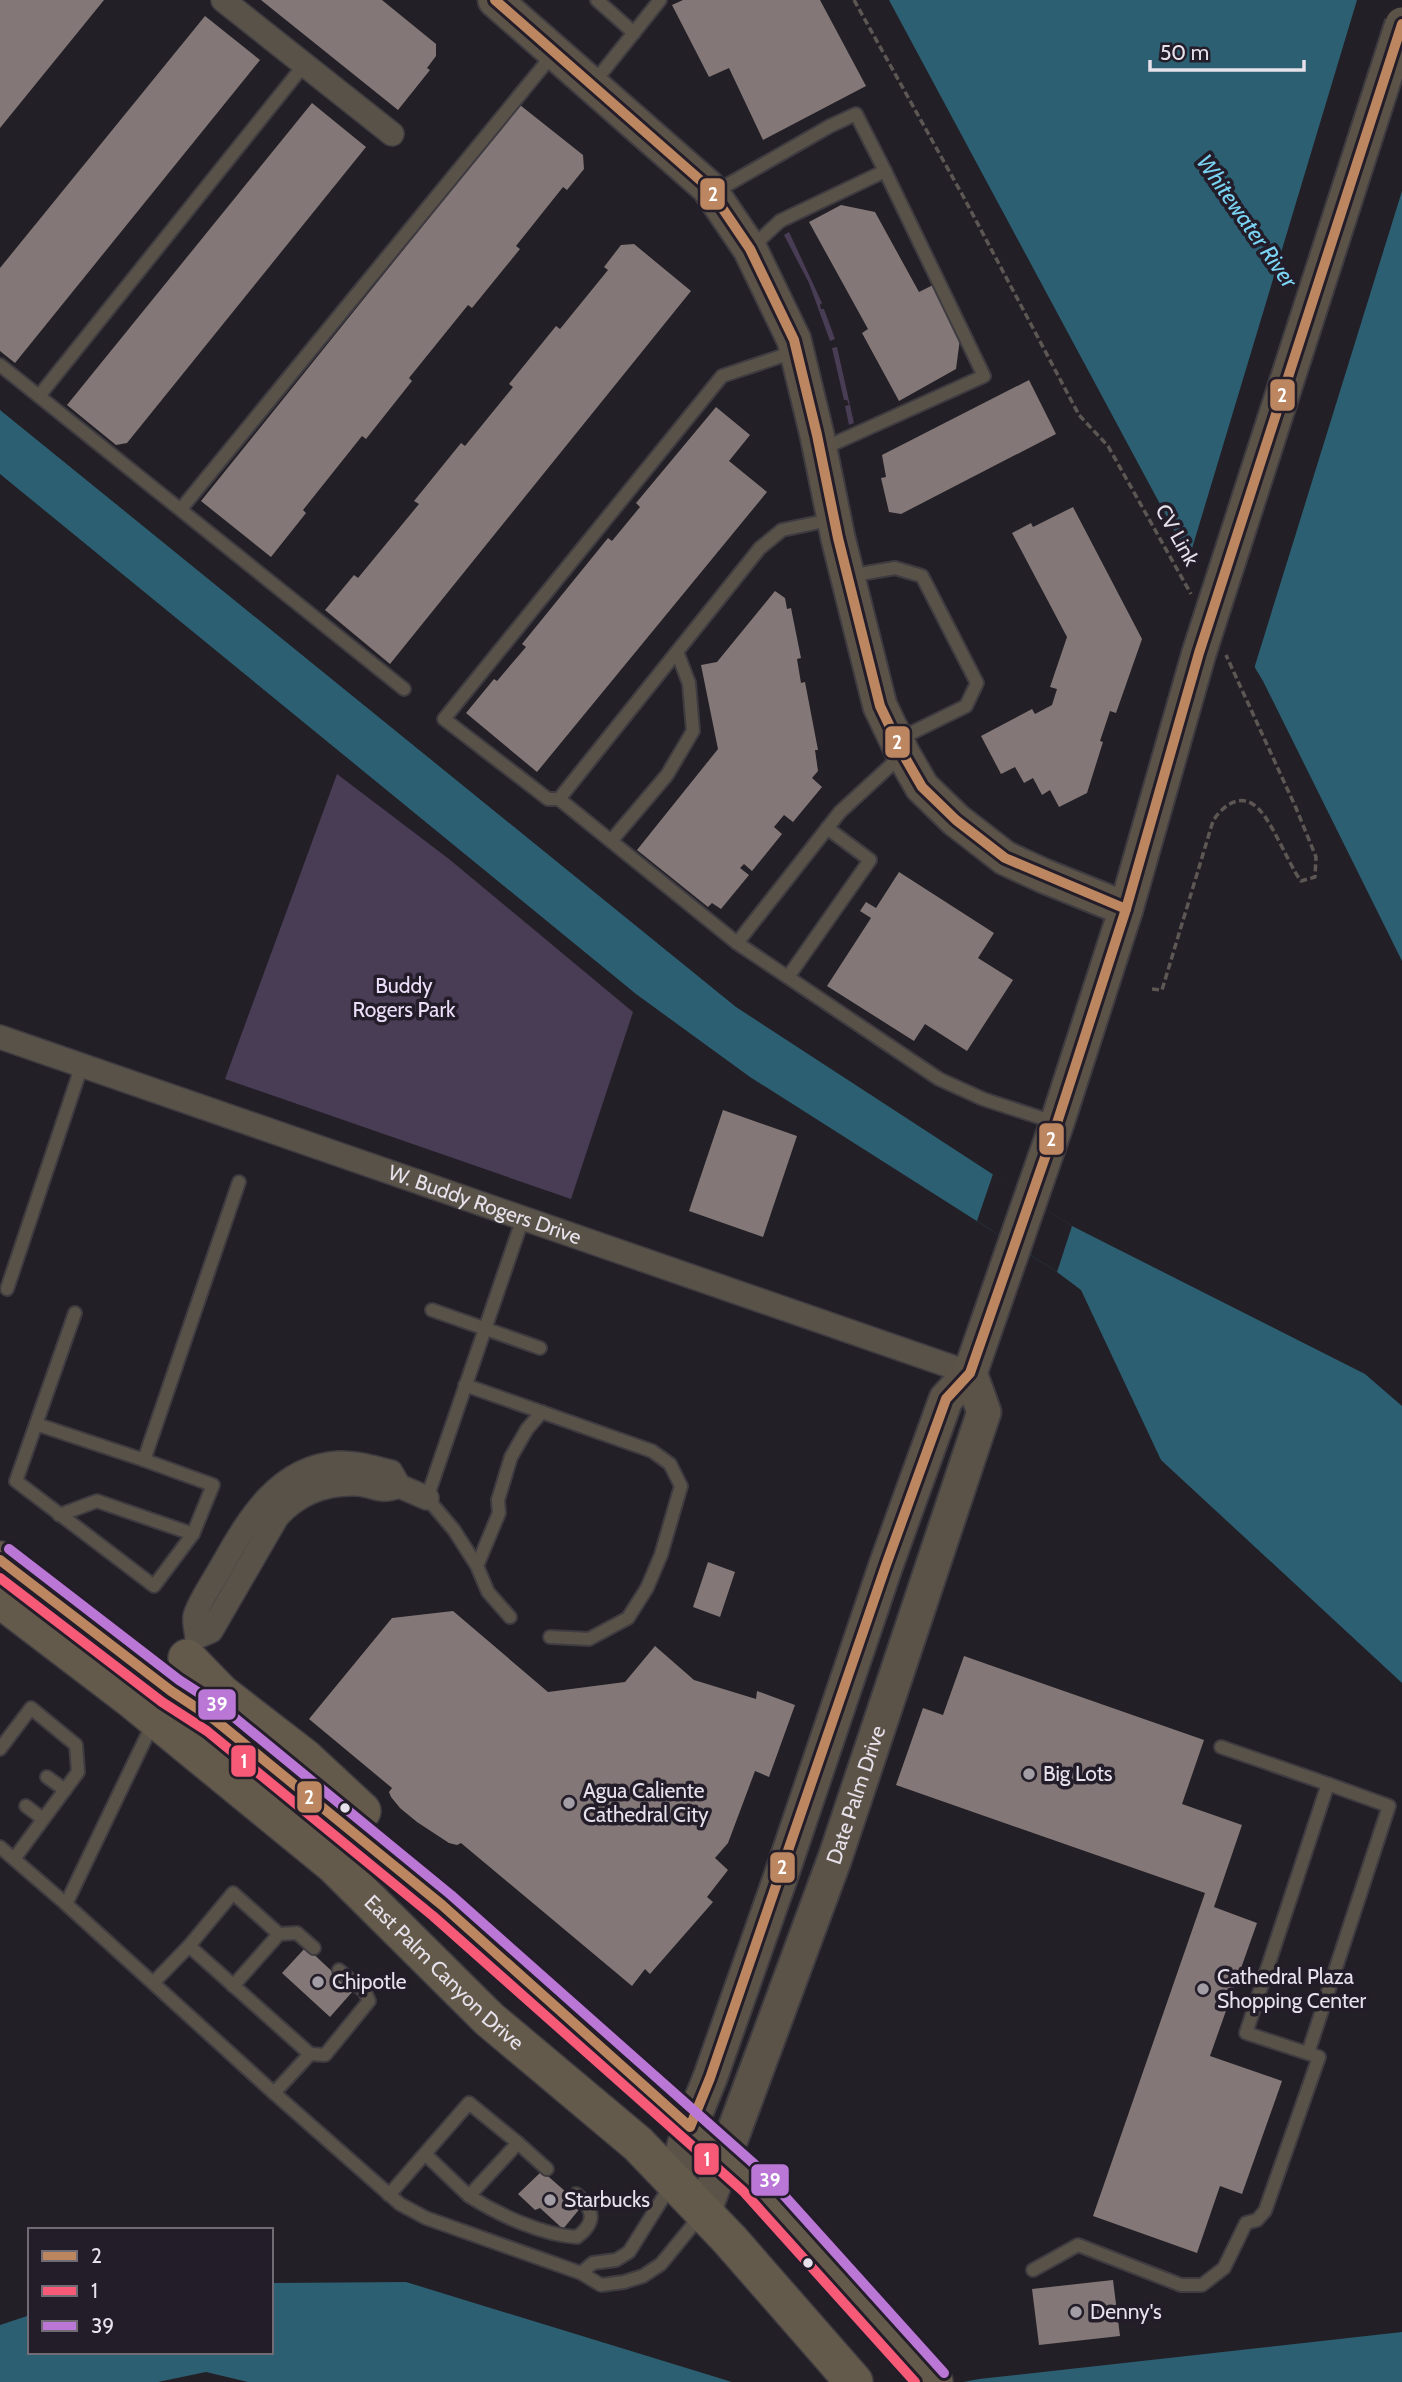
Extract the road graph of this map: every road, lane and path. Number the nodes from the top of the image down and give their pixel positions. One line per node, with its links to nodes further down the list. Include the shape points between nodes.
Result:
1 (223, 0): 9 (street)
2 (597, 0): 7 (lane)
3 (660, 0): 7 (lane)
4 (854, 0): 22 (path, CV Link, via 1079,415 1108,446)
5 (508, 7): 8 (main road)
6 (1402, 23): 23 (main road, bridge)
7 (634, 33): 10 (lane)
8 (554, 52): 10 (main road); 19 (lane)
9 (304, 65): 11 (street); 17 (lane)
10 (592, 86): 13 (main road)
11 (392, 134)
12 (885, 171): 13 (lane, via 856,114); 14 (lane, via 780,221); 18 (lane, via 984,376)
13 (712, 193): 14 (main road)
14 (750, 249): 15 (main road)
15 (797, 351): 18 (main road); 27 (lane, via 722,376 444,719 548,799)
16 (0, 365): 17 (lane)
17 (39, 396): 19 (lane)
18 (821, 450): 20 (main road)
19 (181, 509): 25 (lane)
20 (835, 519): 21 (main road); 24 (lane, via 782,530 760,548)
21 (848, 576): 26 (main road, via 880,706); 26 (lane, via 895,568 922,576 977,683 966,706)
22 (1196, 601)
23 (1210, 650): 30 (main road); 33 (path, via 1291,796 1316,857 1315,877 1301,881 1256,805 1230,803 1213,821 1162,990)
24 (677, 652): 27 (lane); 29 (lane, via 689,683 693,731 667,775)
25 (404, 689)
26 (900, 747): 28 (lane); 30 (main road, via 922,787 1005,858)
27 (559, 799): 29 (lane)
28 (827, 828): 31 (lane); 32 (lane, via 870,860)
29 (611, 841): 31 (lane)
30 (1126, 909): 36 (main road)
31 (737, 943): 32 (lane)
32 (788, 977): 36 (lane, via 939,1079)
33 (1152, 989)
34 (0, 1037): 35 (street, W. Buddy Rogers Drive)
35 (82, 1065): 38 (street, W. Buddy Rogers Drive); 39 (lane)
36 (1057, 1123): 44 (main road)
37 (239, 1182): 48 (lane)
38 (523, 1218): 42 (lane); 44 (street, W. Buddy Rogers Drive)
39 (7, 1289)
40 (432, 1310): 42 (lane)
41 (75, 1312): 47 (lane)
42 (484, 1329): 43 (lane); 45 (lane)
43 (540, 1348)
44 (970, 1373): 79 (main road, via 946,1399); 82 (main road, Date Palm Drive, via 984,1412 835,1857)
45 (464, 1385): 46 (lane); 49 (lane)
46 (542, 1412): 53 (lane, via 512,1454 498,1500 499,1513); 56 (lane, via 652,1451 670,1464 681,1486 661,1555 628,1618 589,1639)
47 (36, 1424): 48 (lane); 50 (lane, via 16,1481)
48 (144, 1460): 51 (lane, via 213,1485)
49 (428, 1498): 53 (lane); 57 (street, via 399,1486 386,1491 358,1484 311,1490 290,1502 211,1631)
50 (59, 1515): 51 (lane, via 97,1501); 51 (lane, via 154,1586)
51 (193, 1534)
52 (0, 1560): 58 (main road, East Palm Canyon Drive)
53 (477, 1566): 55 (lane, via 488,1592)
54 (0, 1599): 58 (main road, East Palm Canyon Drive)
55 (510, 1617)
56 (550, 1637)
57 (192, 1648): 58 (street); 69 (main road, via 221,1693 304,1758 375,1823)
58 (163, 1704): 68 (lane); 69 (main road, East Palm Canyon Drive, via 215,1720); 84 (main road, East Palm Canyon Drive, via 489,2019 638,2144)
59 (1221, 1747): 62 (lane)
60 (5, 1748): 63 (lane, via 31,1708 76,1745 78,1772)
61 (47, 1776): 63 (lane)
62 (1328, 1784): 76 (lane, via 1389,1806); 76 (lane, via 1246,2033)
63 (65, 1790): 65 (lane)
64 (26, 1806): 65 (lane)
65 (43, 1819): 67 (lane)
66 (0, 1847): 67 (lane)
67 (14, 1859): 68 (lane)
68 (66, 1905): 74 (lane)
69 (442, 1905): 79 (main road, East Palm Canyon Drive)
70 (279, 1934): 71 (lane, via 233,1893); 72 (lane, via 297,1933); 75 (lane)
71 (189, 1945): 74 (lane); 75 (lane)
72 (314, 1948)
73 (339, 1969): 77 (lane, via 369,2001 325,2055)
74 (154, 1982): 78 (lane)
75 (233, 1986): 77 (lane)
76 (1308, 2053): 89 (lane, via 1319,2057 1265,2211 1246,2223 1224,2268 1202,2285 1181,2285 1078,2245)
77 (310, 2054): 78 (lane)
78 (274, 2092): 86 (lane)
79 (690, 2127): 82 (main road, East Palm Canyon Drive); 84 (main road)
80 (518, 2143): 81 (lane, via 469,2103); 83 (lane); 87 (lane)
81 (425, 2154): 86 (lane); 87 (lane)
82 (725, 2155): 88 (main road, Date Palm Drive); 91 (main road, East Palm Canyon Drive)
83 (547, 2169)
84 (673, 2181): 88 (main road, East Palm Canyon Drive); 90 (lane, via 629,2252 615,2260 593,2263)
85 (576, 2194): 87 (lane, via 589,2205 591,2217 587,2230 577,2237 557,2236)
86 (389, 2195): 90 (lane, via 426,2218)
87 (469, 2196)
88 (704, 2211): 90 (lane, via 661,2264 643,2276 601,2285); 92 (main road, East Palm Canyon Drive)
89 (1033, 2270)
90 (581, 2273)
91 (929, 2377)
92 (854, 2382)

